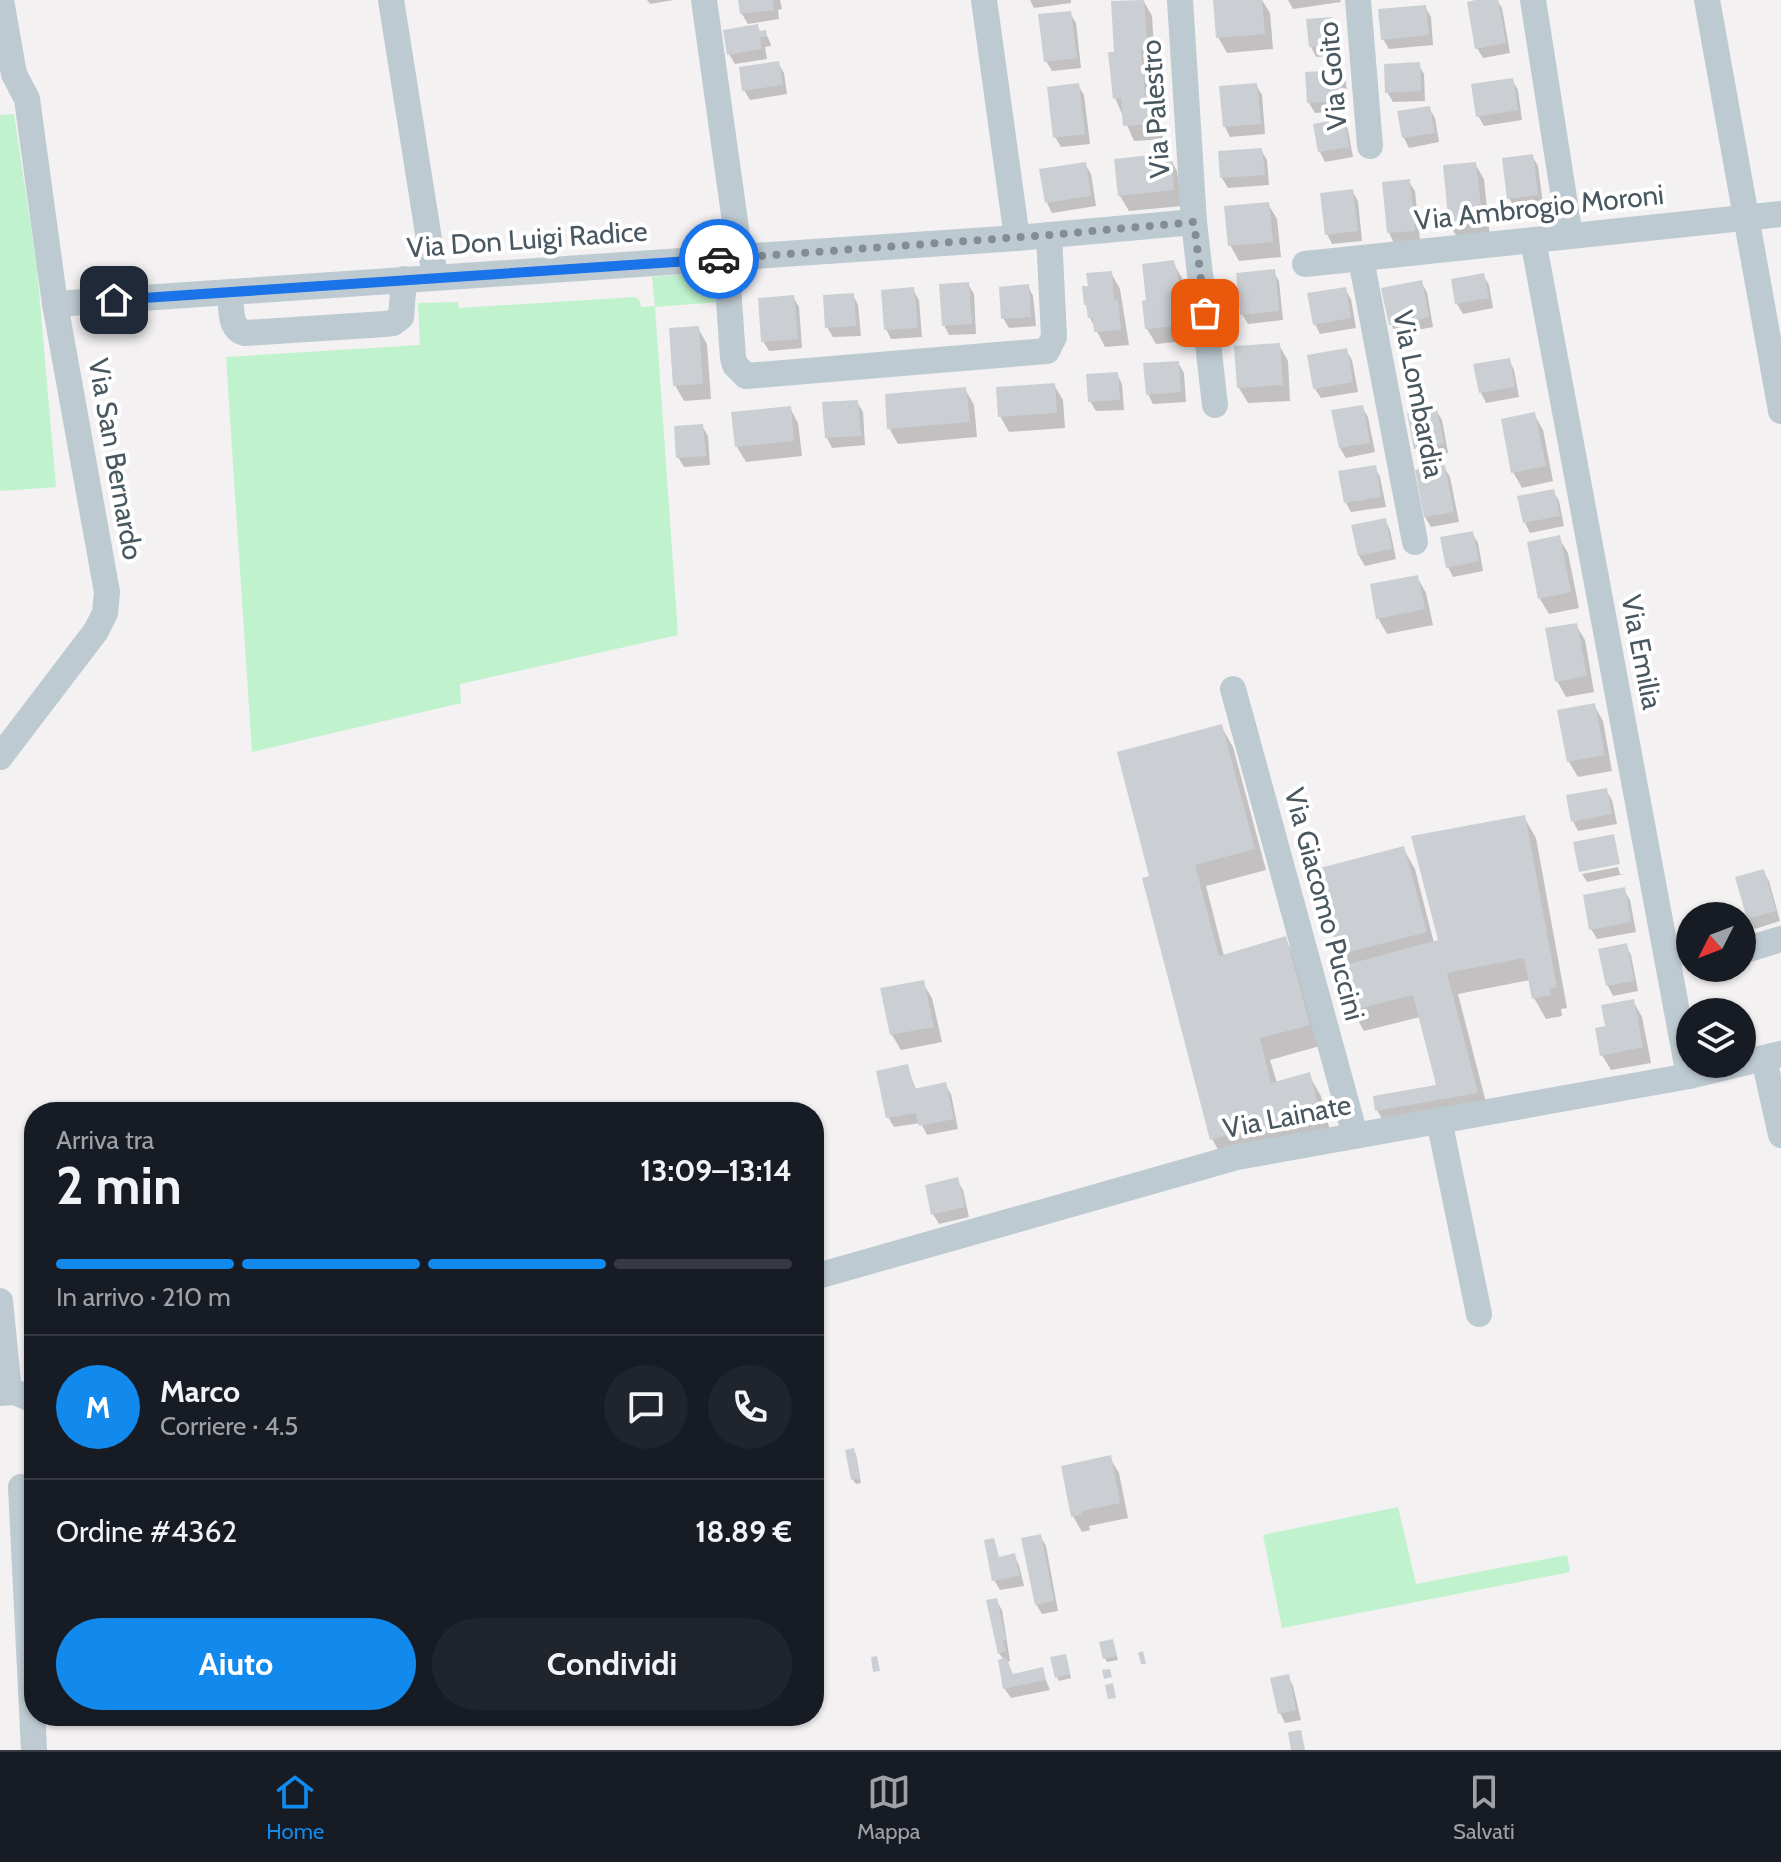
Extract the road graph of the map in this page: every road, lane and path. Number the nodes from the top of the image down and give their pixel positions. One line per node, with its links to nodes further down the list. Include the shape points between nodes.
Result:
1 (1, 0): 9 (street, Via San Bernardo)
2 (391, 0): 21 (street)
3 (704, 0): 18 (street)
4 (984, 0): 16 (street)
5 (1180, 0): 13 (street, Via Palestro)
6 (1358, 0): 10 (street, Via Goito)
7 (1533, 0): 15 (street)
8 (1707, 0): 12 (street)
9 (7, 73): 24 (street, Via San Bernardo, via 27,99)
10 (1370, 146)
11 (1781, 214): 12 (street, Via Ambrogio Moroni)
12 (1746, 218): 15 (street, Via Ambrogio Moroni); 26 (street)
13 (1194, 222): 14 (street, Via Don Luigi Radice); 25 (street, Via Palestro)
14 (1049, 235): 16 (street, Via Don Luigi Radice); 18 (street, via 1054,337 1047,351 746,376 733,358)
15 (1570, 236): 17 (street, Via Ambrogio Moroni)
16 (1017, 238): 18 (street, Via Don Luigi Radice)
17 (1533, 240): 19 (street, Via Ambrogio Moroni); 32 (street, Via Emilia)
18 (733, 258): 21 (street, Via Don Luigi Radice)
19 (1361, 259): 20 (street, Via Ambrogio Moroni); 27 (street, Via Lombardia)
20 (1305, 264)
21 (435, 277): 22 (street, Via Don Luigi Radice)
22 (404, 279): 23 (street, Via Don Luigi Radice); 23 (street, via 401,317 385,324 245,333 234,326)
23 (230, 292): 24 (street, Via Don Luigi Radice)
24 (55, 304): 29 (street, Via San Bernardo, via 107,592 105,613)
25 (1215, 405)
26 (1781, 411)
27 (1415, 542)
28 (1233, 689): 36 (street, Via Giacomo Puccini)
29 (0, 757)
30 (1781, 939): 31 (street)
31 (1756, 947)
32 (1676, 950)
33 (1773, 1057): 37 (street)
34 (1678, 1078): 35 (street, Via Lainate)
35 (1439, 1120): 36 (street, Via Lainate); 40 (street)
36 (1355, 1135): 38 (street, Via Lainate, via 1237,1157)
37 (1781, 1135)
38 (824, 1274)
39 (0, 1301): 41 (street)
40 (1479, 1314)
41 (4, 1393): 42 (street)
42 (24, 1398)
43 (18, 1485): 44 (street)
44 (24, 1584)
45 (33, 1726): 46 (street)
46 (34, 1750)

